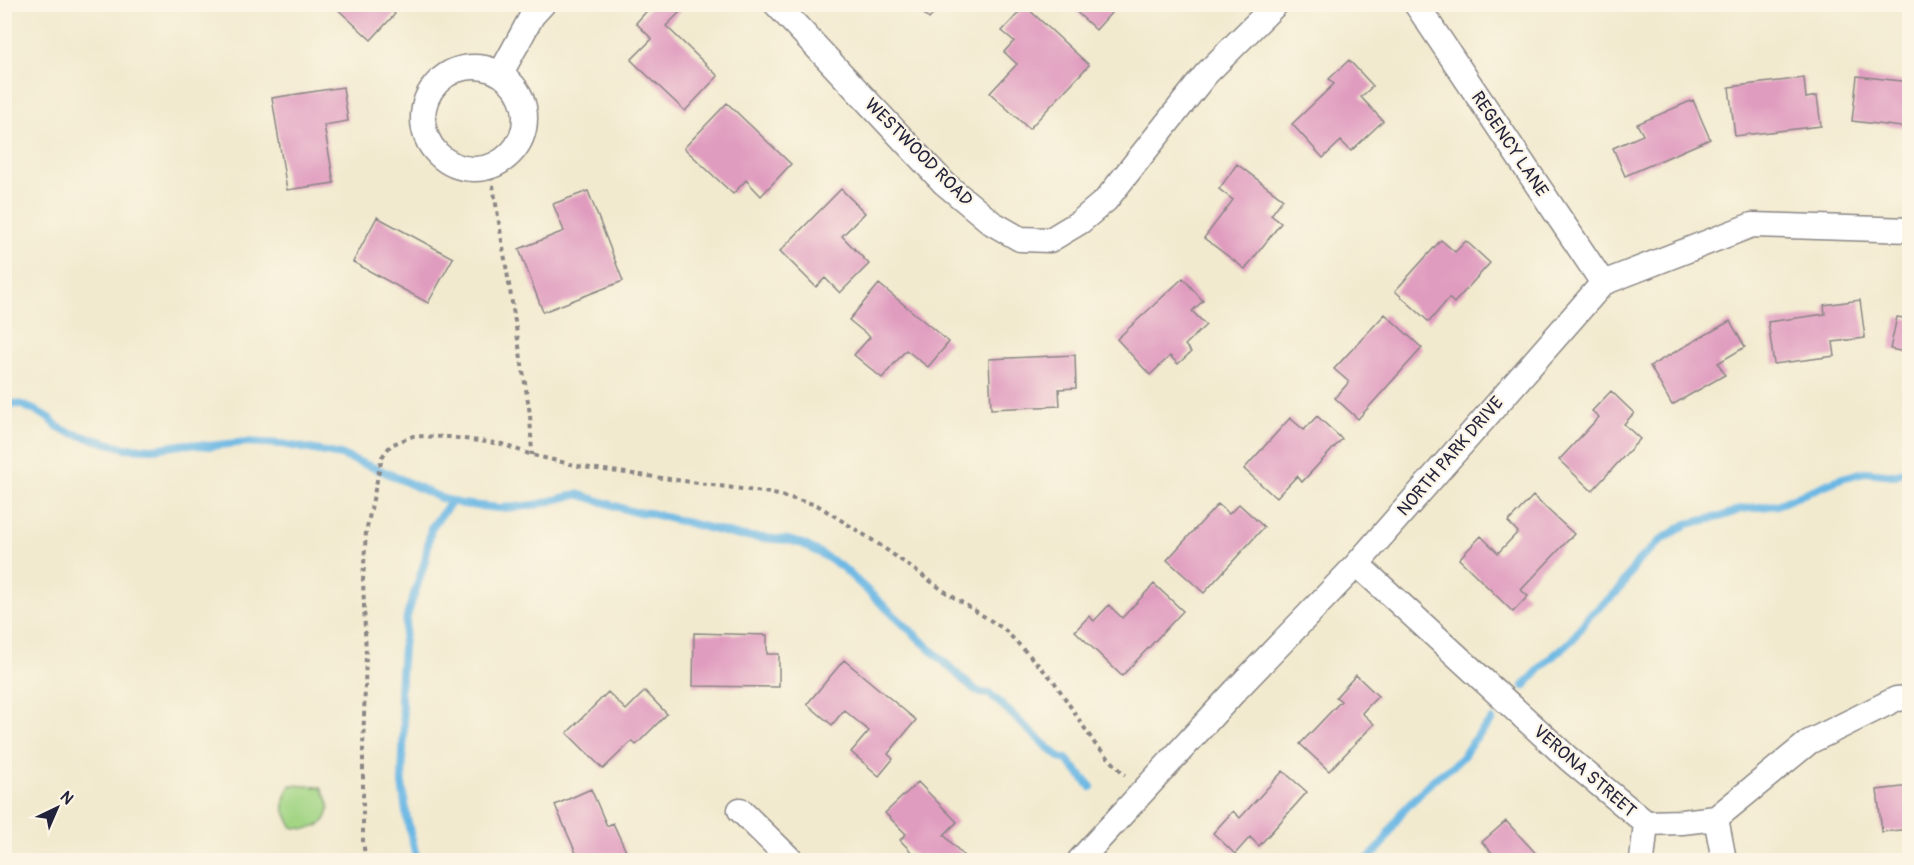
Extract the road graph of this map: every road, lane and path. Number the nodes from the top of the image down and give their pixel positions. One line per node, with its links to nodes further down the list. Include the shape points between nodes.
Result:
1 (543, 4): 5 (street, via 532,16)
2 (776, 4): 3 (street, WESTWOOD ROAD, via 944,183 992,223 1020,239 1050,240 1106,200 1206,74)
3 (1276, 4)
4 (1416, 4): 8 (street, REGENCY LANE)
5 (501, 73): 6 (street, via 522,98 526,115 518,146); 6 (street, via 467,66 450,72 436,82 426,97 423,114 424,132 432,148 445,160 459,167)
6 (490, 167): 9 (path, via 531,414)
7 (1910, 230): 8 (street, NORTH PARK DRIVE, via 1752,225)
8 (1603, 283): 10 (street, NORTH PARK DRIVE)
9 (532, 455): 12 (path, via 583,467 770,493 817,505 1004,629 1053,680 1095,744); 16 (path, via 502,444 413,436 391,446 382,457 366,532 363,580)
10 (1356, 564): 15 (street, VERONA STREET, via 1570,760); 18 (street, NORTH PARK DRIVE)
11 (1910, 699): 14 (street, via 1896,699 1809,742)
12 (1127, 777)
13 (740, 810): 17 (street)
14 (1716, 818): 15 (street, VERONA STREET); 20 (street)
15 (1646, 823): 19 (street)
16 (366, 861)
17 (790, 861)
18 (1080, 861)
19 (1642, 861)
20 (1724, 861)

